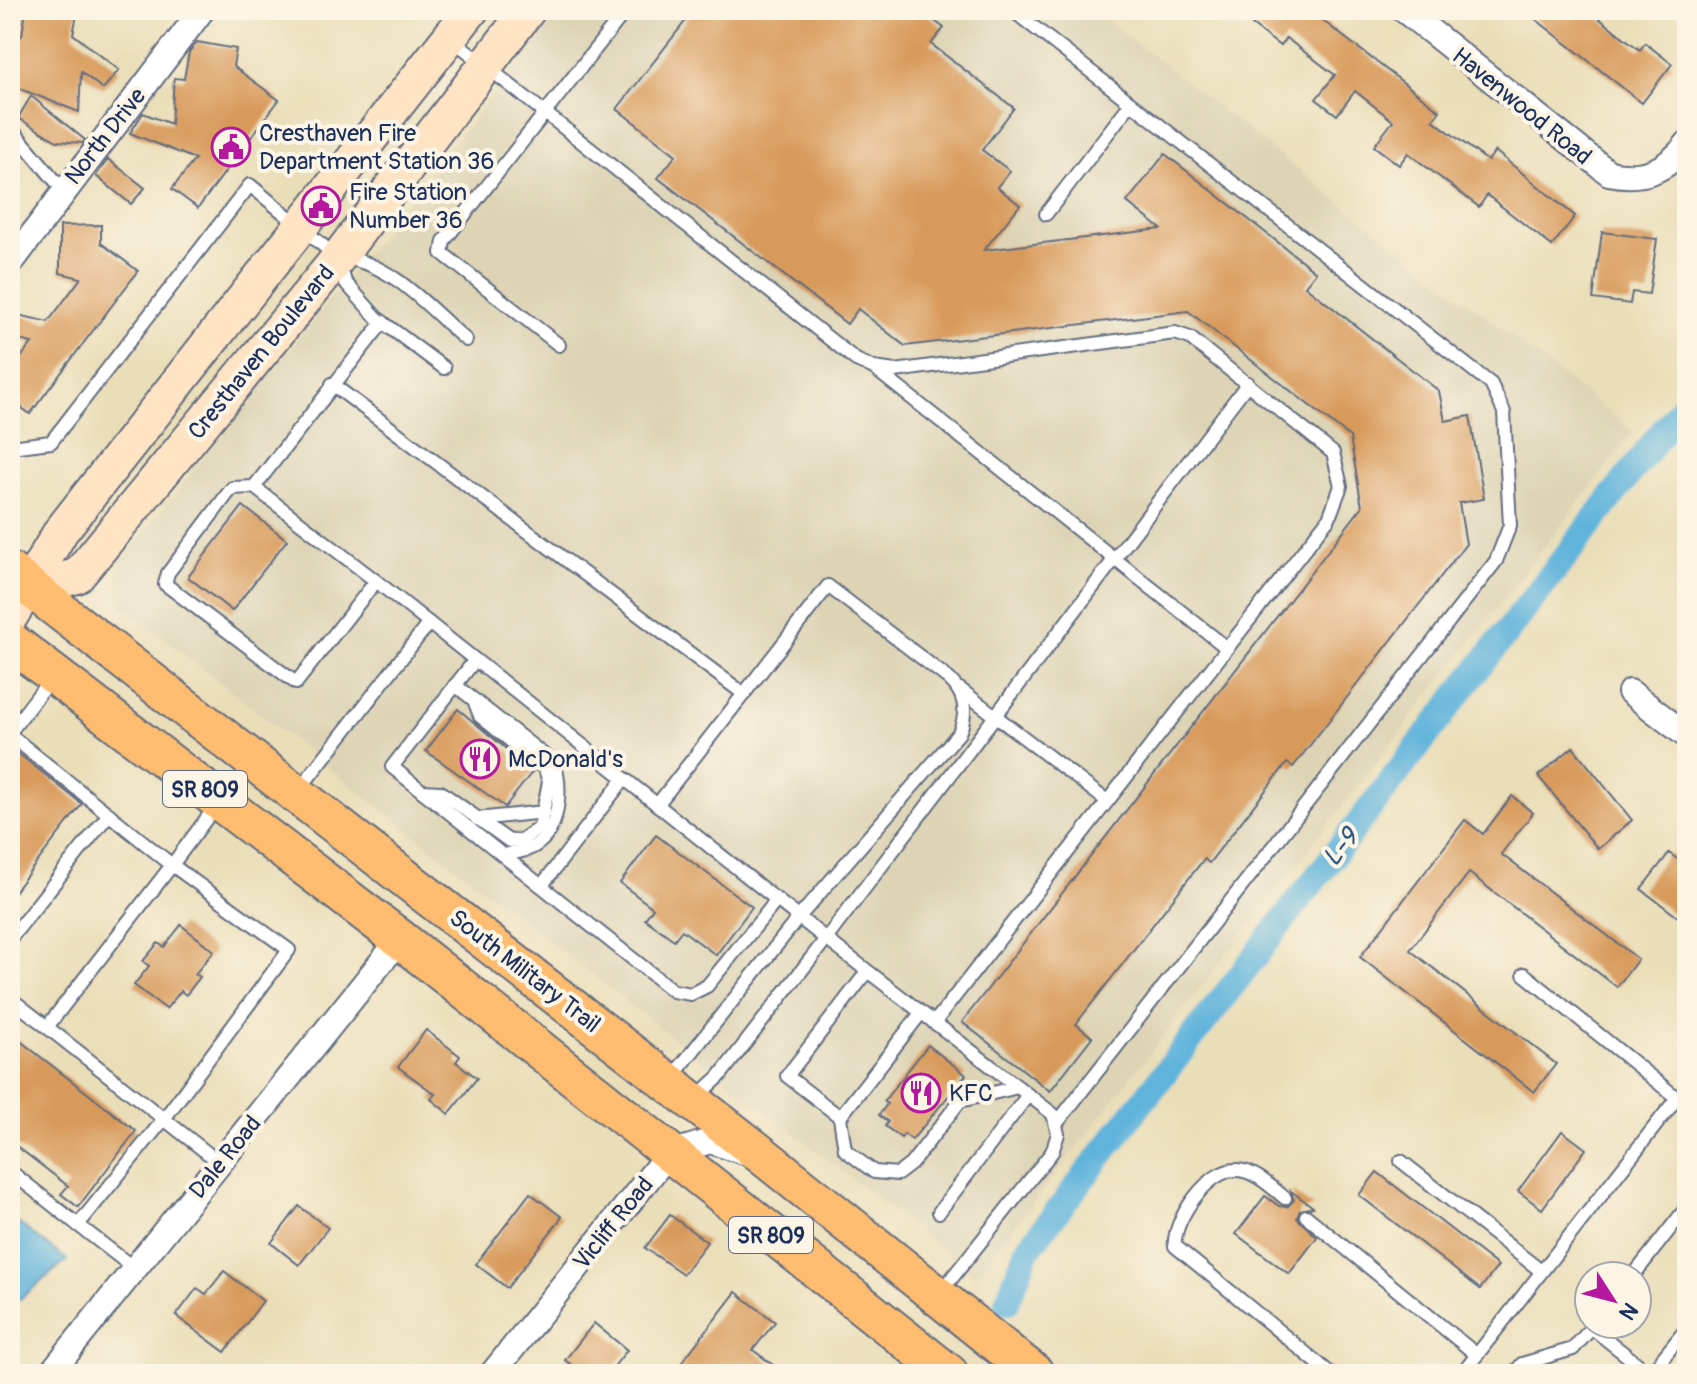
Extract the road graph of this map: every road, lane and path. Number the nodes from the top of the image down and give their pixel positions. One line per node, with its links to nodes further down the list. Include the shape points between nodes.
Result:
1 (202, 10): 13 (street, North Drive)
2 (471, 10): 7 (street, Cresthaven Boulevard)
3 (528, 10): 8 (street, Cresthaven Boulevard)
4 (626, 10): 10 (lane)
5 (1012, 10): 9 (lane)
6 (1404, 10): 12 (street, Havenwood Road, via 1609,173 1646,175 1663,168)
7 (449, 37): 8 (lane); 15 (street, Cresthaven Boulevard)
8 (485, 64): 10 (lane); 16 (street, Cresthaven Boulevard)
9 (1131, 103): 14 (lane); 71 (lane, via 1491,384 1504,412 1510,525 1496,561)
10 (542, 113): 20 (lane, via 444,241 442,253); 22 (lane, via 856,360)
11 (10, 127): 13 (lane)
12 (1687, 144)
13 (63, 190): 17 (street, North Drive)
14 (1046, 214)
15 (301, 227): 16 (lane); 25 (lane, via 250,185 51,442); 29 (street, Cresthaven Boulevard)
16 (338, 258): 18 (lane, via 345,282); 19 (lane, via 363,260); 29 (street, Cresthaven Boulevard, via 77,576)
17 (10, 264)
18 (383, 322): 21 (lane); 24 (lane)
19 (466, 340)
20 (559, 345)
21 (444, 368)
22 (874, 368): 23 (lane, via 895,371 1175,333 1190,338); 27 (lane)
23 (1248, 383): 27 (lane); 32 (lane, via 1321,440 1340,469 1341,486 1329,518)
24 (332, 384): 26 (lane); 38 (lane)
25 (10, 447)
26 (254, 487): 28 (lane); 28 (lane, via 232,488 165,584 296,683)
27 (1115, 559): 32 (lane); 40 (lane)
28 (376, 581): 30 (lane)
29 (17, 593): 45 (main road, South Military Trail / SR 809)
30 (429, 623): 33 (lane); 45 (lane)
31 (10, 641): 34 (main road, SR 809)
32 (1227, 648): 47 (lane)
33 (475, 660): 35 (lane); 43 (lane)
34 (55, 673): 41 (lane); 46 (main road, SR 809)
35 (455, 685): 39 (lane); 44 (lane, via 392,767)
36 (958, 688): 38 (lane, via 828,586); 40 (lane); 56 (lane, via 965,710 959,733)
37 (1630, 692): 42 (street)
38 (744, 694): 48 (lane)
39 (474, 700): 49 (lane, via 480,716 545,769 549,782); 52 (lane, via 554,763 560,779 549,832 525,851)
40 (996, 716): 47 (lane); 59 (lane)
41 (10, 734): 50 (lane)
42 (1687, 736)
43 (624, 779): 48 (lane); 54 (lane)
44 (422, 791): 51 (lane, via 441,792); 52 (lane)
45 (296, 793): 67 (main road, South Military Trail / SR 809)
46 (220, 801): 53 (lane); 58 (main road, SR 809)
47 (1107, 801): 64 (lane)
48 (657, 805): 55 (lane)
49 (544, 812): 51 (lane); 51 (lane, via 540,827 522,840 501,838)
50 (109, 814): 53 (lane); 57 (lane)
51 (477, 819)
52 (504, 855): 54 (lane)
53 (172, 865): 65 (lane); 70 (lane, via 289,950)
54 (542, 885): 55 (lane, via 682,994 700,992)
55 (777, 900): 56 (lane)
56 (799, 917): 59 (lane); 67 (lane)
57 (10, 939)
58 (400, 939): 68 (main road, SR 809); 75 (street, Dale Road)
59 (826, 939): 60 (lane); 67 (lane, via 719,1077)
60 (867, 972): 63 (lane); 69 (lane, via 787,1076)
61 (1524, 974): 84 (lane, via 1677,1098)
62 (10, 998): 65 (lane)
63 (921, 1013): 64 (lane); 69 (lane)
64 (934, 1023): 66 (lane)
65 (47, 1027): 70 (lane)
66 (1023, 1091): 69 (lane, via 960,1101 911,1164 890,1175 874,1172 845,1150); 71 (lane); 79 (lane)
67 (680, 1092): 68 (main road); 73 (main road, South Military Trail / SR 809)
68 (612, 1108): 72 (main road, SR 809)
69 (840, 1117)
70 (164, 1119): 75 (lane); 81 (lane)
71 (1057, 1123): 85 (lane, via 1052,1152)
72 (668, 1154): 73 (street, Vicliff Road, via 710,1141); 90 (main road, SR 809); 92 (street, Vicliff Road)
73 (767, 1159): 85 (main road, South Military Trail / SR 809)
74 (1401, 1161): 84 (lane)
75 (220, 1163): 83 (street, Dale Road)
76 (10, 1171): 81 (lane)
77 (1285, 1198): 94 (lane, via 1258,1177 1224,1171 1181,1215 1173,1235 1175,1246)
78 (1687, 1207): 82 (lane)
79 (939, 1212)
80 (1306, 1216): 89 (lane)
81 (78, 1225): 83 (lane)
82 (1646, 1260)
83 (135, 1269): 91 (street, Dale Road)
84 (1541, 1271): 89 (lane)
85 (938, 1297): 93 (main road, South Military Trail / SR 809)
86 (1687, 1328): 97 (lane)
87 (1581, 1340): 96 (lane, via 1573,1349 1522,1364)
88 (1610, 1340): 97 (lane)
89 (1477, 1355): 95 (lane)
90 (934, 1369)
91 (50, 1374)
92 (492, 1374)
93 (1035, 1374)
94 (1331, 1374)
95 (1462, 1374)
96 (1514, 1374)
97 (1650, 1374)

